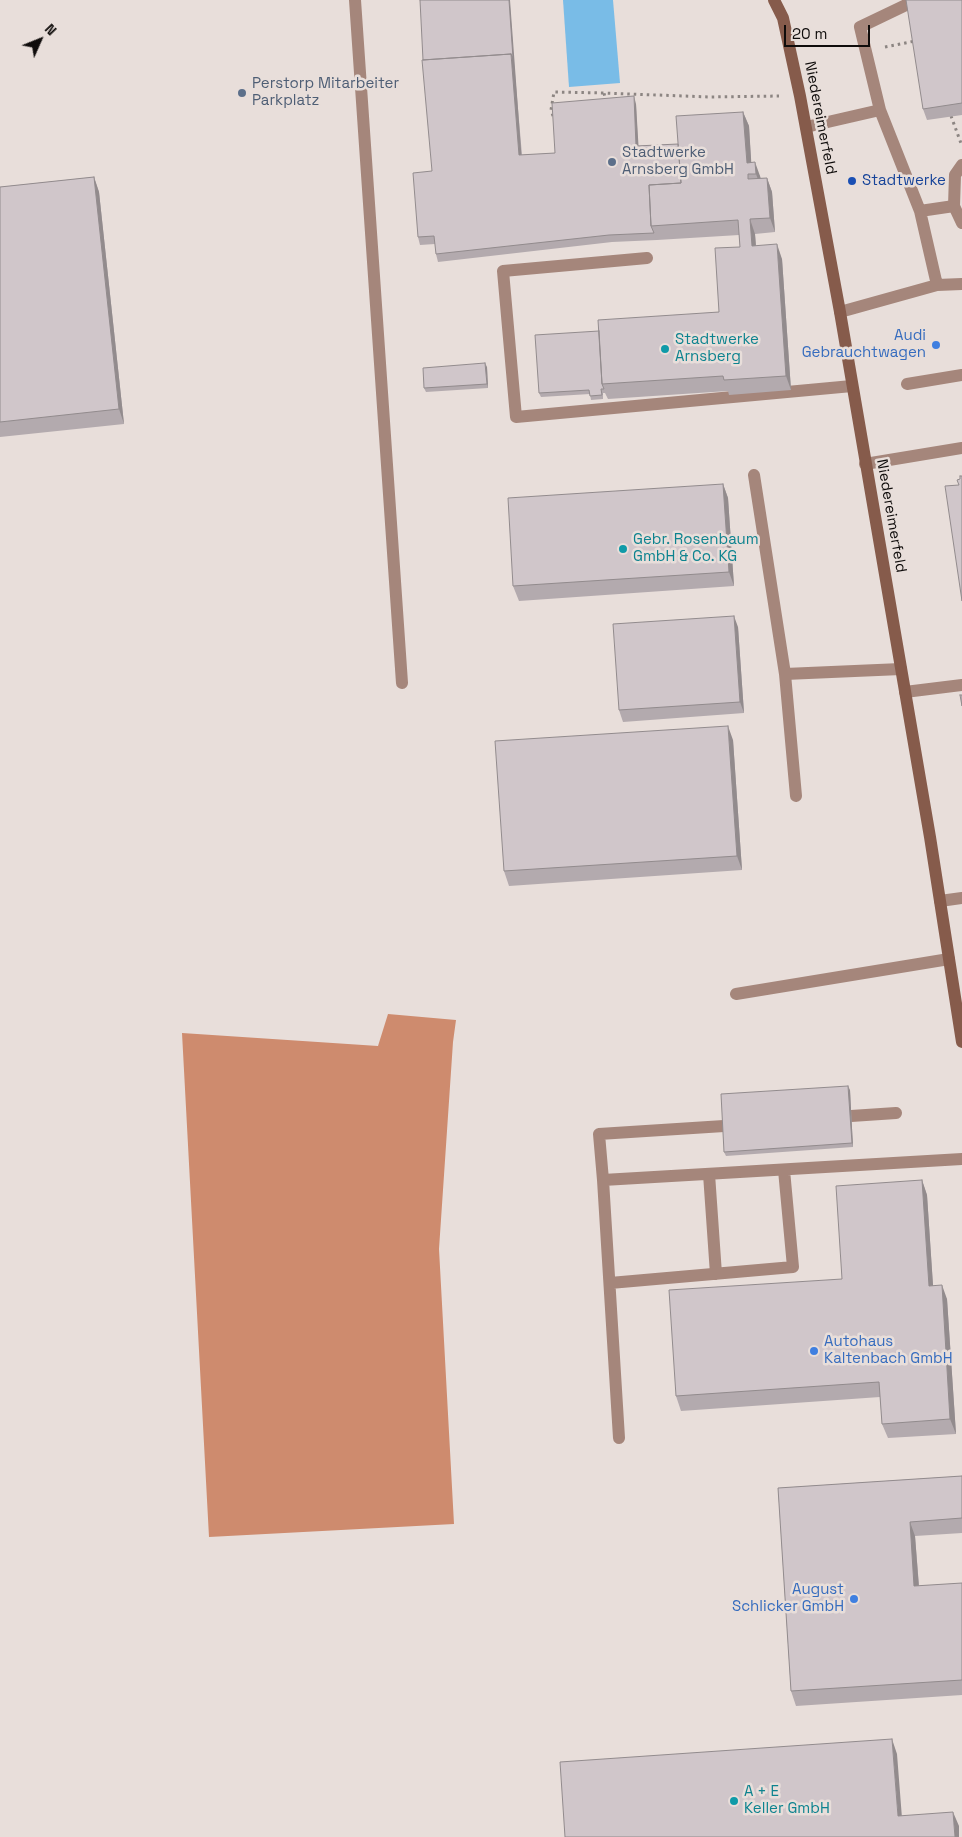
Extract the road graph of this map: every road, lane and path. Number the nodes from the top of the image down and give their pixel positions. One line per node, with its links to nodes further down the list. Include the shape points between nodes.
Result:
1 (356, 0): 30 (lane)
2 (774, 0): 7 (street, Niedereimerfeld, via 783,18)
3 (910, 3): 5 (lane, via 860,27)
4 (916, 41): 5 (path)
5 (866, 50): 9 (lane)
6 (604, 93): 7 (path); 8 (path); 11 (path, via 554,92 552,110)
7 (800, 96): 12 (street, Niedereimerfeld)
8 (607, 107)
9 (880, 110): 12 (lane); 16 (lane)
10 (951, 116): 13 (path)
11 (556, 125)
12 (806, 127): 21 (street, Niedereimerfeld)
13 (962, 146)
14 (962, 165): 15 (lane, via 955,175)
15 (954, 206): 16 (lane); 17 (lane)
16 (920, 211): 20 (lane)
17 (962, 223)
18 (648, 258): 24 (lane, via 503,271 516,416)
19 (962, 284): 20 (lane)
20 (937, 285): 21 (lane)
21 (840, 312): 24 (street, Niedereimerfeld)
22 (962, 375): 23 (lane)
23 (907, 384)
24 (852, 386): 26 (street, Niedereimerfeld)
25 (962, 448): 26 (lane)
26 (865, 464): 28 (street, Niedereimerfeld)
27 (754, 475): 29 (lane)
28 (901, 669): 29 (lane); 32 (street, Niedereimerfeld)
29 (785, 674): 33 (lane)
30 (402, 682)
31 (962, 684): 32 (lane)
32 (905, 692): 35 (street, Niedereimerfeld)
33 (796, 796)
34 (962, 898): 35 (lane)
35 (940, 901): 36 (street, Niedereimerfeld)
36 (949, 959): 37 (lane); 38 (street, Niedereimerfeld)
37 (736, 994)
38 (962, 1042)
39 (896, 1113): 40 (lane)
40 (851, 1116)
41 (724, 1126): 45 (lane, via 599,1134)
42 (962, 1159): 43 (lane)
43 (784, 1170): 44 (lane); 46 (lane, via 793,1267)
44 (710, 1174): 45 (lane); 46 (lane)
45 (603, 1180): 47 (lane)
46 (716, 1274): 47 (lane)
47 (610, 1283): 48 (lane)
48 (619, 1438)

